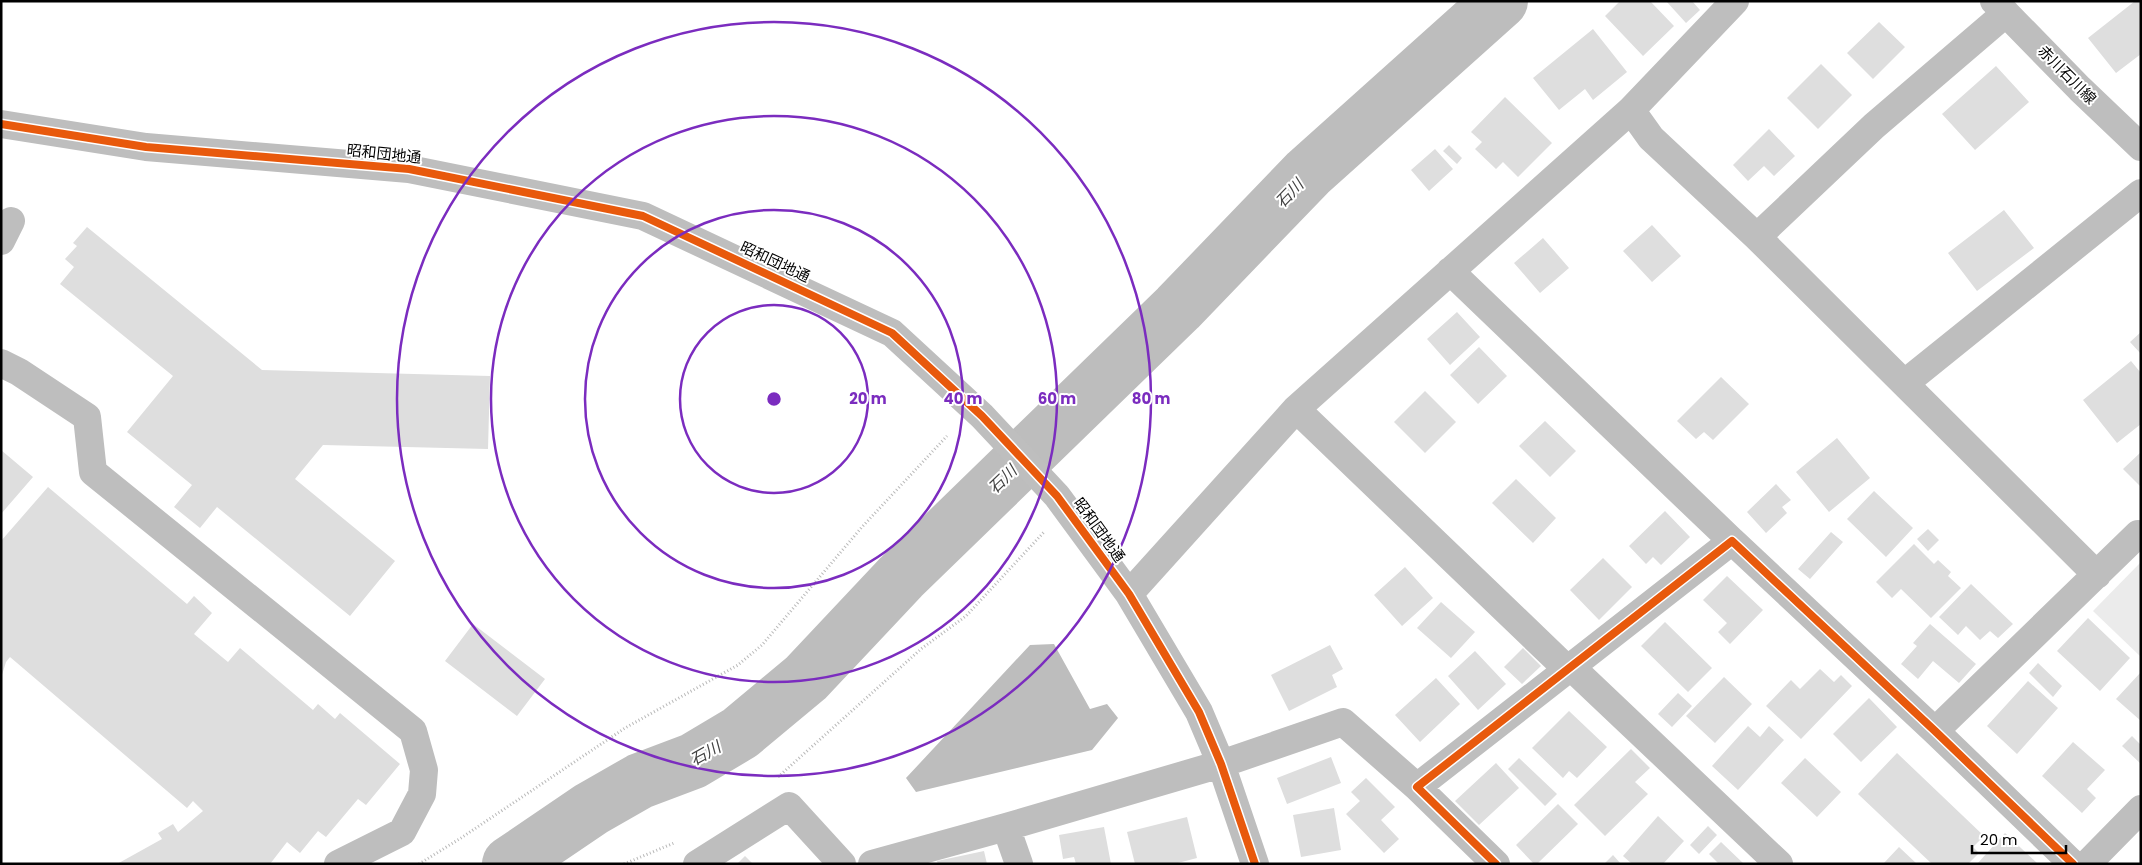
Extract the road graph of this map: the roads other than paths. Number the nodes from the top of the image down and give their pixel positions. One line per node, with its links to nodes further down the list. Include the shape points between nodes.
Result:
1 (1735, 1): 3 (street)
2 (2000, 7): 5 (street, 赤川石川線); 7 (street)
3 (1631, 110): 7 (street, via 1651,138); 8 (street)
4 (1, 124): 15 (street, 昭和団地通, via 146,147 409,169 643,216 892,333 982,416 1057,496)
5 (2141, 147)
6 (2141, 193): 10 (street)
7 (1757, 237): 10 (street)
8 (1450, 271): 11 (street); 13 (street)
9 (10, 368): 22 (street, via 87,417 93,472 412,730 424,770 422,794 402,832)
10 (1904, 383): 14 (street)
11 (1296, 409): 15 (street); 16 (street)
12 (2138, 534): 14 (street)
13 (1732, 541): 16 (street); 17 (street)
14 (2097, 575): 17 (street)
15 (1129, 594): 18 (street, 昭和団地通, via 1199,712)
16 (1569, 667): 19 (street); 29 (street)
17 (1936, 731): 30 (street)
18 (1221, 764): 19 (street, via 1343,722); 21 (street); 27 (street, 昭和団地通)
19 (1417, 787): 28 (street)
20 (2141, 809): 31 (street)
21 (1006, 827): 25 (street); 26 (street)
22 (338, 864)
23 (697, 864): 24 (street, via 789,806)
24 (842, 864)
25 (872, 864)
26 (1019, 864)
27 (1255, 864)
28 (1496, 864)
29 (1779, 864)
30 (2073, 864)
31 (2087, 864)

